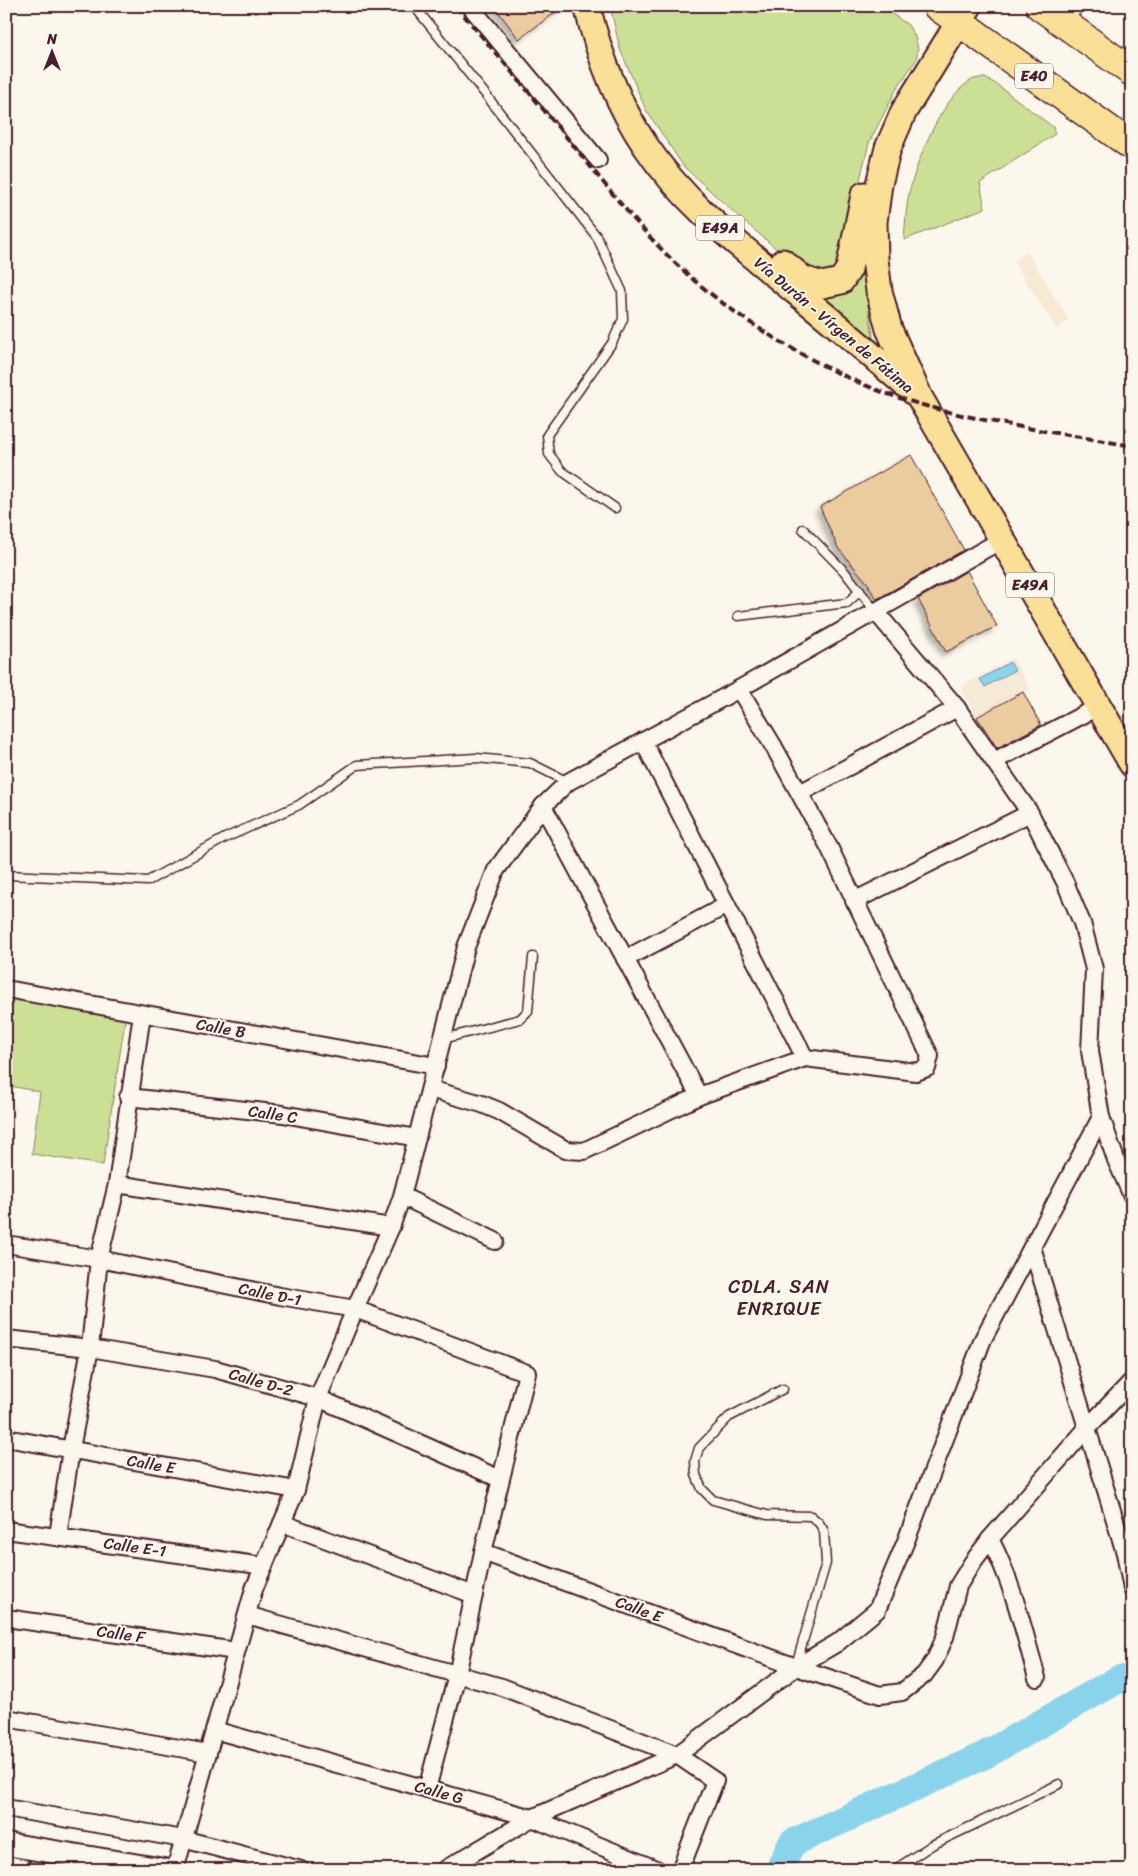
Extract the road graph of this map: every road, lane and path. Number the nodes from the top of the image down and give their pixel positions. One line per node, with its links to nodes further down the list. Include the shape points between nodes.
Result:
1 (414, 6): 14 (lane, via 598,237 622,291 623,319 612,342 547,435 549,454 562,471)
2 (470, 6): 10 (street)
3 (587, 6): 12 (main road, Vía Durán - Vírgen de Fátima / E49A, via 618,100 669,177)
4 (937, 6): 6 (highway, E40)
5 (1040, 6): 7 (highway)
6 (964, 14): 9 (highway, E40); 11 (main road, Vía Durán - Vírgen de Fátima / E49A, via 904,111 888,148)
7 (1073, 17): 8 (highway)
8 (1132, 72)
9 (1132, 146)
10 (598, 160)
11 (882, 173): 12 (main road, via 864,192 849,269 842,281 822,285 803,279 743,228 728,220); 13 (main road, Vía Durán - Vírgen de Fátima / E49A, via 874,222 879,291 889,329)
12 (712, 221): 13 (main road, Vía Durán - Vírgen de Fátima / E49A)
13 (920, 398): 16 (main road, Vía Durán - Vírgen de Fátima / E49A)
14 (615, 508)
15 (803, 529): 17 (lane)
16 (1003, 539): 18 (street); 21 (main road, Vía Durán - Vírgen de Fátima / E49A)
17 (860, 591): 18 (lane); 19 (lane, via 847,603)
18 (876, 612): 20 (street); 22 (street)
19 (738, 616)
20 (739, 689): 23 (street); 27 (street)
21 (1100, 706): 24 (street); 25 (main road, Vía Durán - Vírgen de Fátima / E49A)
22 (957, 708): 24 (street); 27 (street)
23 (642, 741): 26 (street); 32 (street)
24 (994, 761): 29 (street)
25 (1132, 764)
26 (568, 782): 28 (street); 30 (lane, via 530,763 476,758 357,765 299,805 225,838 148,880)
27 (800, 793): 31 (street)
28 (543, 806): 34 (street); 37 (street, via 496,870 466,947)
29 (1030, 813): 31 (street); 43 (street, via 1065,882 1090,950 1094,969 1090,1051)
30 (6, 875)
31 (854, 901): 38 (street, via 930,1056 927,1068 916,1072)
32 (727, 906): 34 (street); 38 (street)
33 (533, 957): 37 (lane, via 528,1010 520,1019)
34 (625, 959): 41 (street)
35 (6, 989): 36 (street, Calle B)
36 (142, 1014): 39 (street, Calle B); 42 (street)
37 (443, 1039): 39 (street)
38 (805, 1058): 41 (street)
39 (436, 1066): 40 (street)
40 (430, 1089): 41 (street, via 499,1111 566,1150 584,1151); 44 (street)
41 (699, 1096)
42 (128, 1097): 44 (street, Calle C, via 283,1114); 45 (street)
43 (1100, 1117): 47 (street); 51 (street)
44 (417, 1138): 46 (street)
45 (117, 1184): 48 (street); 52 (street)
46 (402, 1196): 48 (street); 49 (street)
47 (1132, 1196)
48 (391, 1227): 53 (street)
49 (495, 1241)
50 (6, 1244): 52 (street, Calle D-1)
51 (1032, 1248): 59 (street); 76 (street, via 983,1339 877,1610 837,1644)
52 (99, 1260): 53 (street, Calle D-1); 55 (street)
53 (354, 1309): 58 (street); 62 (street, Calle D-1, via 526,1373)
54 (6, 1339): 55 (street, Calle D-2)
55 (90, 1348): 58 (street, Calle D-2, via 215,1369); 61 (street)
56 (1132, 1382): 59 (street, Calle E)
57 (783, 1390): 76 (lane, via 729,1417 699,1448 695,1461 702,1489 714,1500 768,1515 811,1516 824,1531 826,1562)
58 (318, 1398): 62 (street, Calle D-2); 63 (street)
59 (1088, 1427): 67 (street, Calle E); 69 (street)
60 (6, 1438): 61 (street, Calle E)
61 (71, 1449): 63 (street, Calle E); 66 (street)
62 (500, 1479): 68 (street)
63 (296, 1490): 64 (street)
64 (282, 1523): 70 (street); 72 (street)
65 (6, 1530): 66 (street, Calle E-1)
66 (58, 1536): 70 (street, Calle E-1)
67 (990, 1539): 76 (street, Calle E, via 958,1586 945,1637 935,1660 911,1687 902,1692 880,1695); 78 (street, via 1019,1610)
68 (482, 1552): 72 (street); 76 (street, Calle E)
69 (1128, 1553): 71 (street)
70 (264, 1566): 73 (street)
71 (1132, 1589)
72 (474, 1595): 77 (street)
73 (247, 1615): 75 (street); 77 (street)
74 (6, 1618): 75 (street, Calle F)
75 (236, 1651): 80 (street)
76 (796, 1667): 82 (street)
77 (457, 1674): 82 (street, via 502,1687); 84 (street)
78 (1037, 1678)
79 (6, 1718): 81 (street)
80 (214, 1730): 81 (street); 84 (street, Calle G)
81 (208, 1753): 87 (street)
82 (677, 1755): 86 (street); 96 (street, via 715,1781)
83 (1058, 1784): 97 (lane, via 932,1844)
84 (427, 1789): 86 (street, Calle G)
85 (6, 1808): 87 (street)
86 (532, 1818): 94 (street); 95 (street, Calle G)
87 (183, 1839): 92 (street); 93 (street)
88 (6, 1844): 91 (street)
89 (6, 1867): 90 (street)
90 (21, 1870)
91 (164, 1870)
92 (176, 1870)
93 (301, 1870)
94 (444, 1870)
95 (658, 1870)
96 (680, 1870)
97 (894, 1870)

